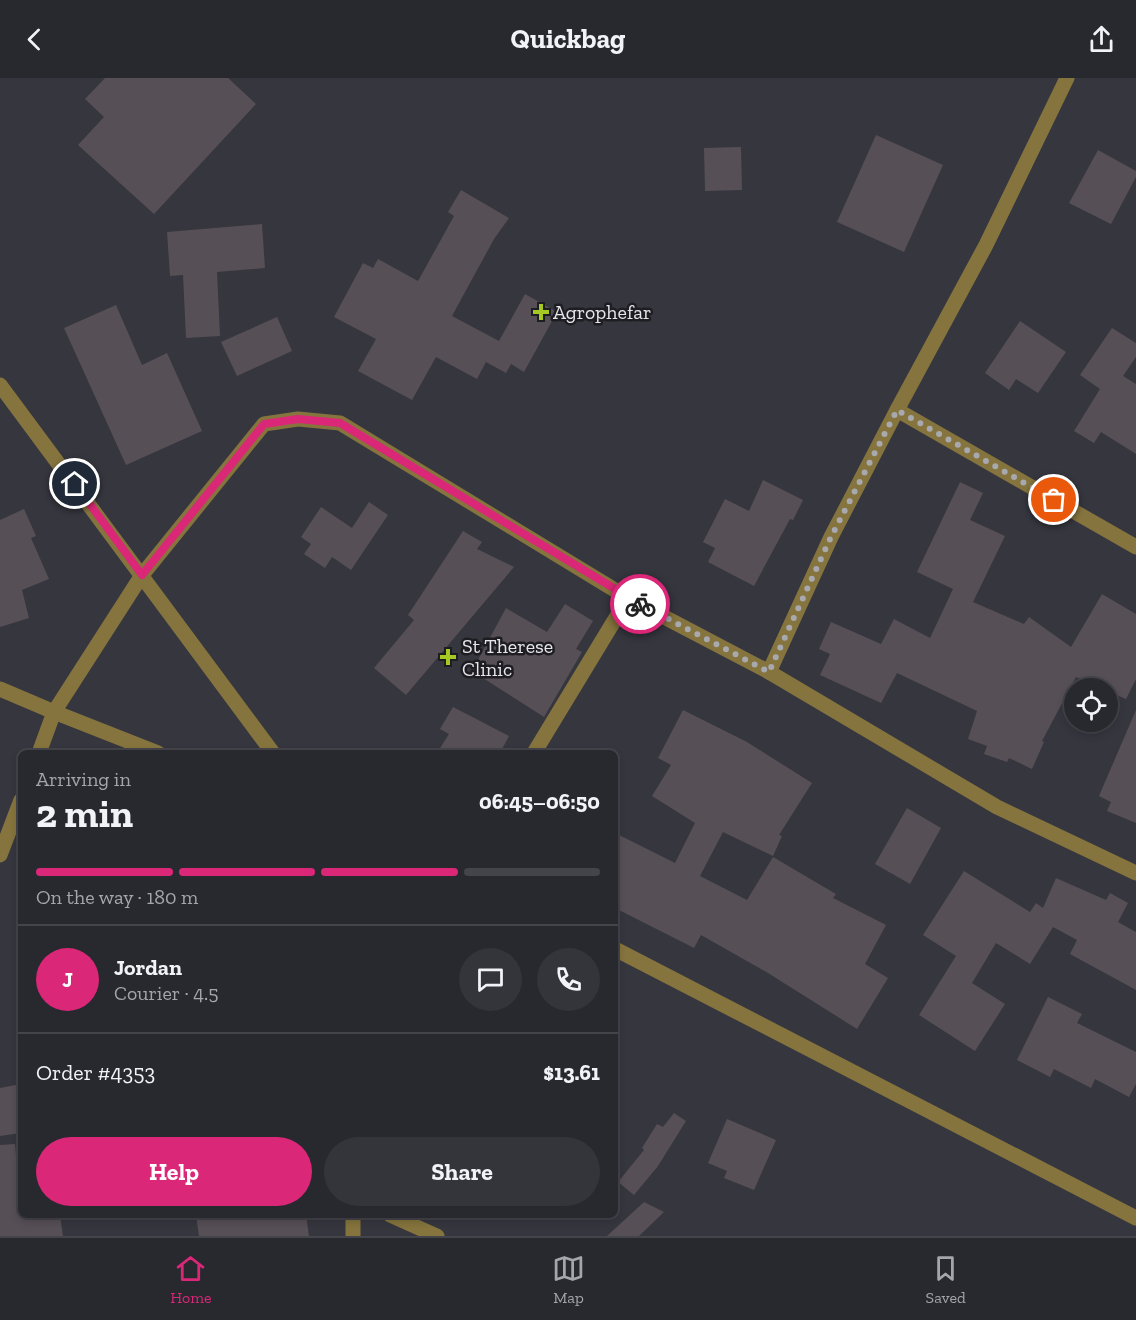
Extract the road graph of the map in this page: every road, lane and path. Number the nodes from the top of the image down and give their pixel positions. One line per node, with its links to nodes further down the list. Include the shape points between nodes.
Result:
1 (1067, 78): 3 (street, via 986,245)
2 (0, 385): 5 (street)
3 (897, 410): 4 (street); 7 (street, via 831,537)
4 (1135, 544)
5 (142, 575): 6 (street, via 264,424 298,419 340,423); 9 (street); 12 (street)
6 (628, 598): 7 (street); 13 (street)
7 (769, 672): 16 (street, via 997,807)
8 (0, 688): 9 (street)
9 (54, 712): 10 (street); 11 (street)
10 (40, 750)
11 (150, 750)
12 (271, 750)
13 (536, 750)
14 (18, 808): 15 (street)
15 (0, 855)
16 (1136, 873)
17 (618, 951): 20 (street)
18 (353, 1218): 21 (street)
19 (397, 1218): 22 (street)
20 (1136, 1218)
21 (353, 1236)
22 (437, 1236)

